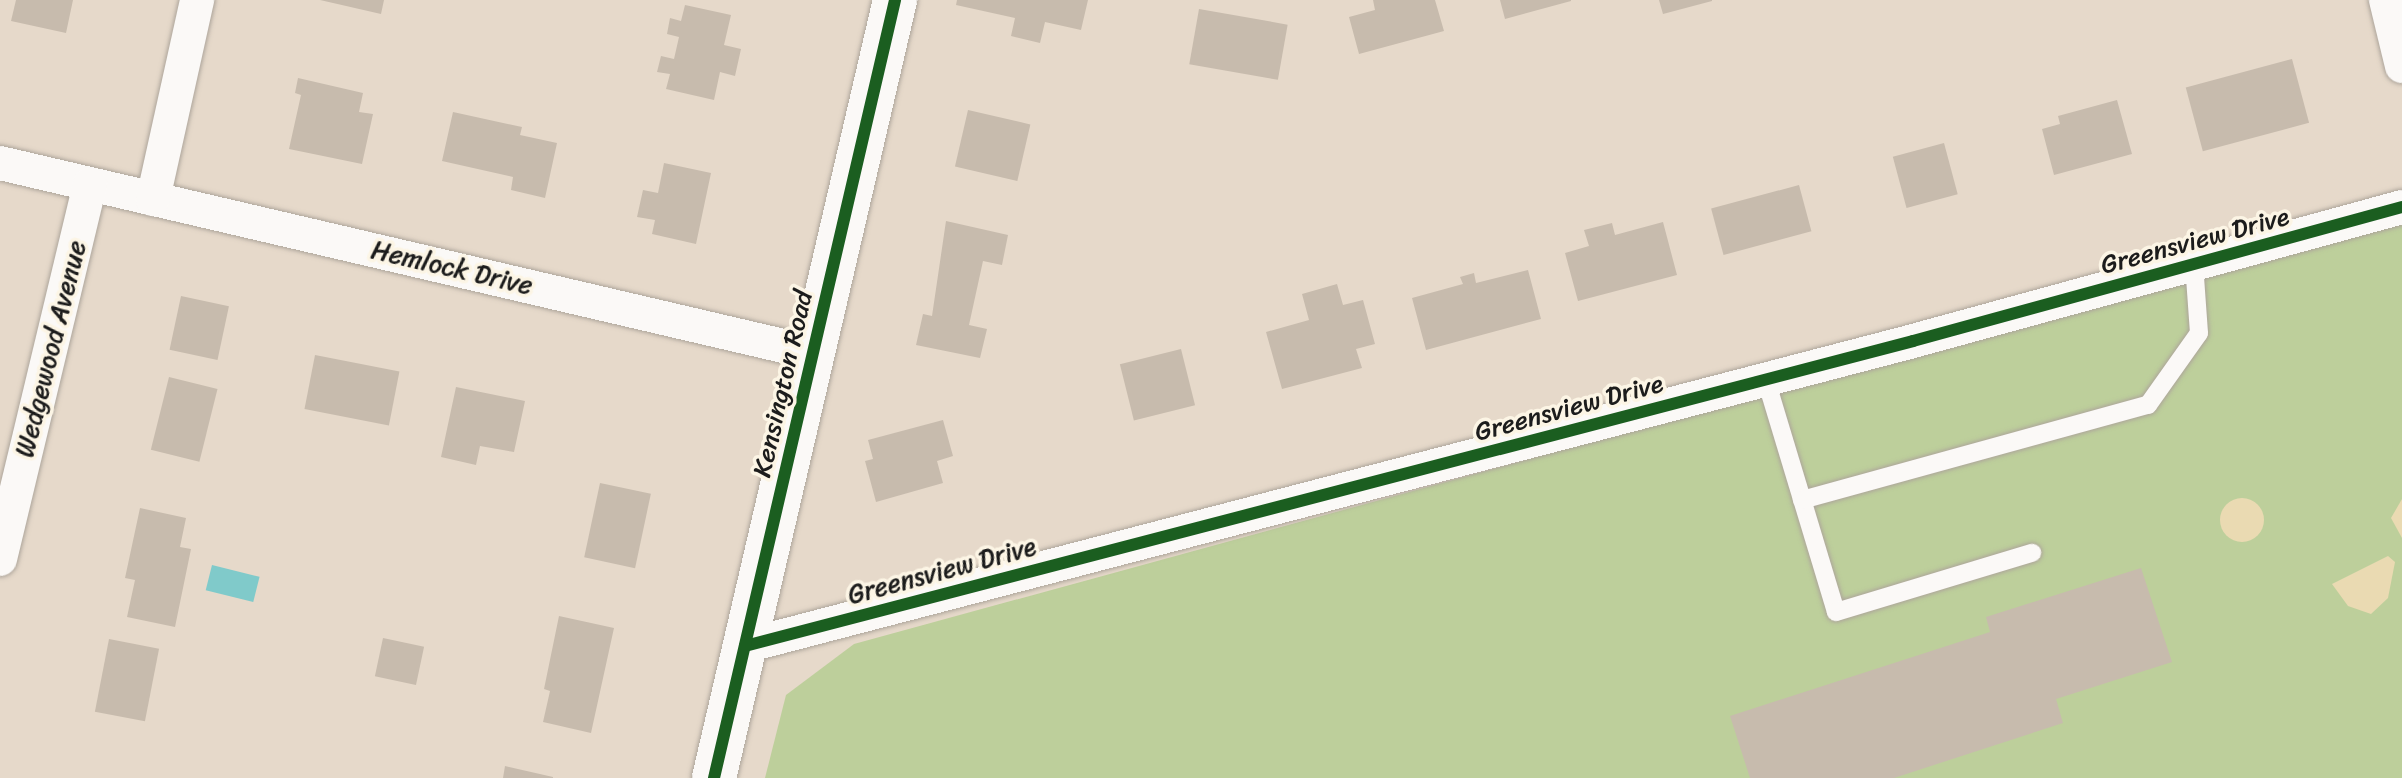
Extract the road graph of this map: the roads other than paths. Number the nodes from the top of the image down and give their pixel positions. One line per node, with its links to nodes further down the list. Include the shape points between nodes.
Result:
1 (197, 0): 7 (street)
2 (895, 0): 10 (street, Kensington Road)
3 (2386, 0): 4 (street)
4 (2402, 66)
5 (0, 163): 6 (street, Hemlock Drive)
6 (90, 185): 7 (street, Hemlock Drive); 14 (street, Wedgewood Avenue)
7 (153, 199): 10 (street, Hemlock Drive)
8 (2402, 207): 9 (street, Greensview Drive)
9 (2194, 264): 11 (street, Greensview Drive); 12 (lane, via 2199,333 2148,405)
10 (813, 353): 15 (street, Kensington Road)
11 (1766, 380): 12 (lane); 15 (street, Greensview Drive)
12 (1802, 500): 13 (lane, via 1836,612)
13 (2032, 553)
14 (0, 559)
15 (745, 646): 16 (street, Kensington Road)
16 (714, 778)

